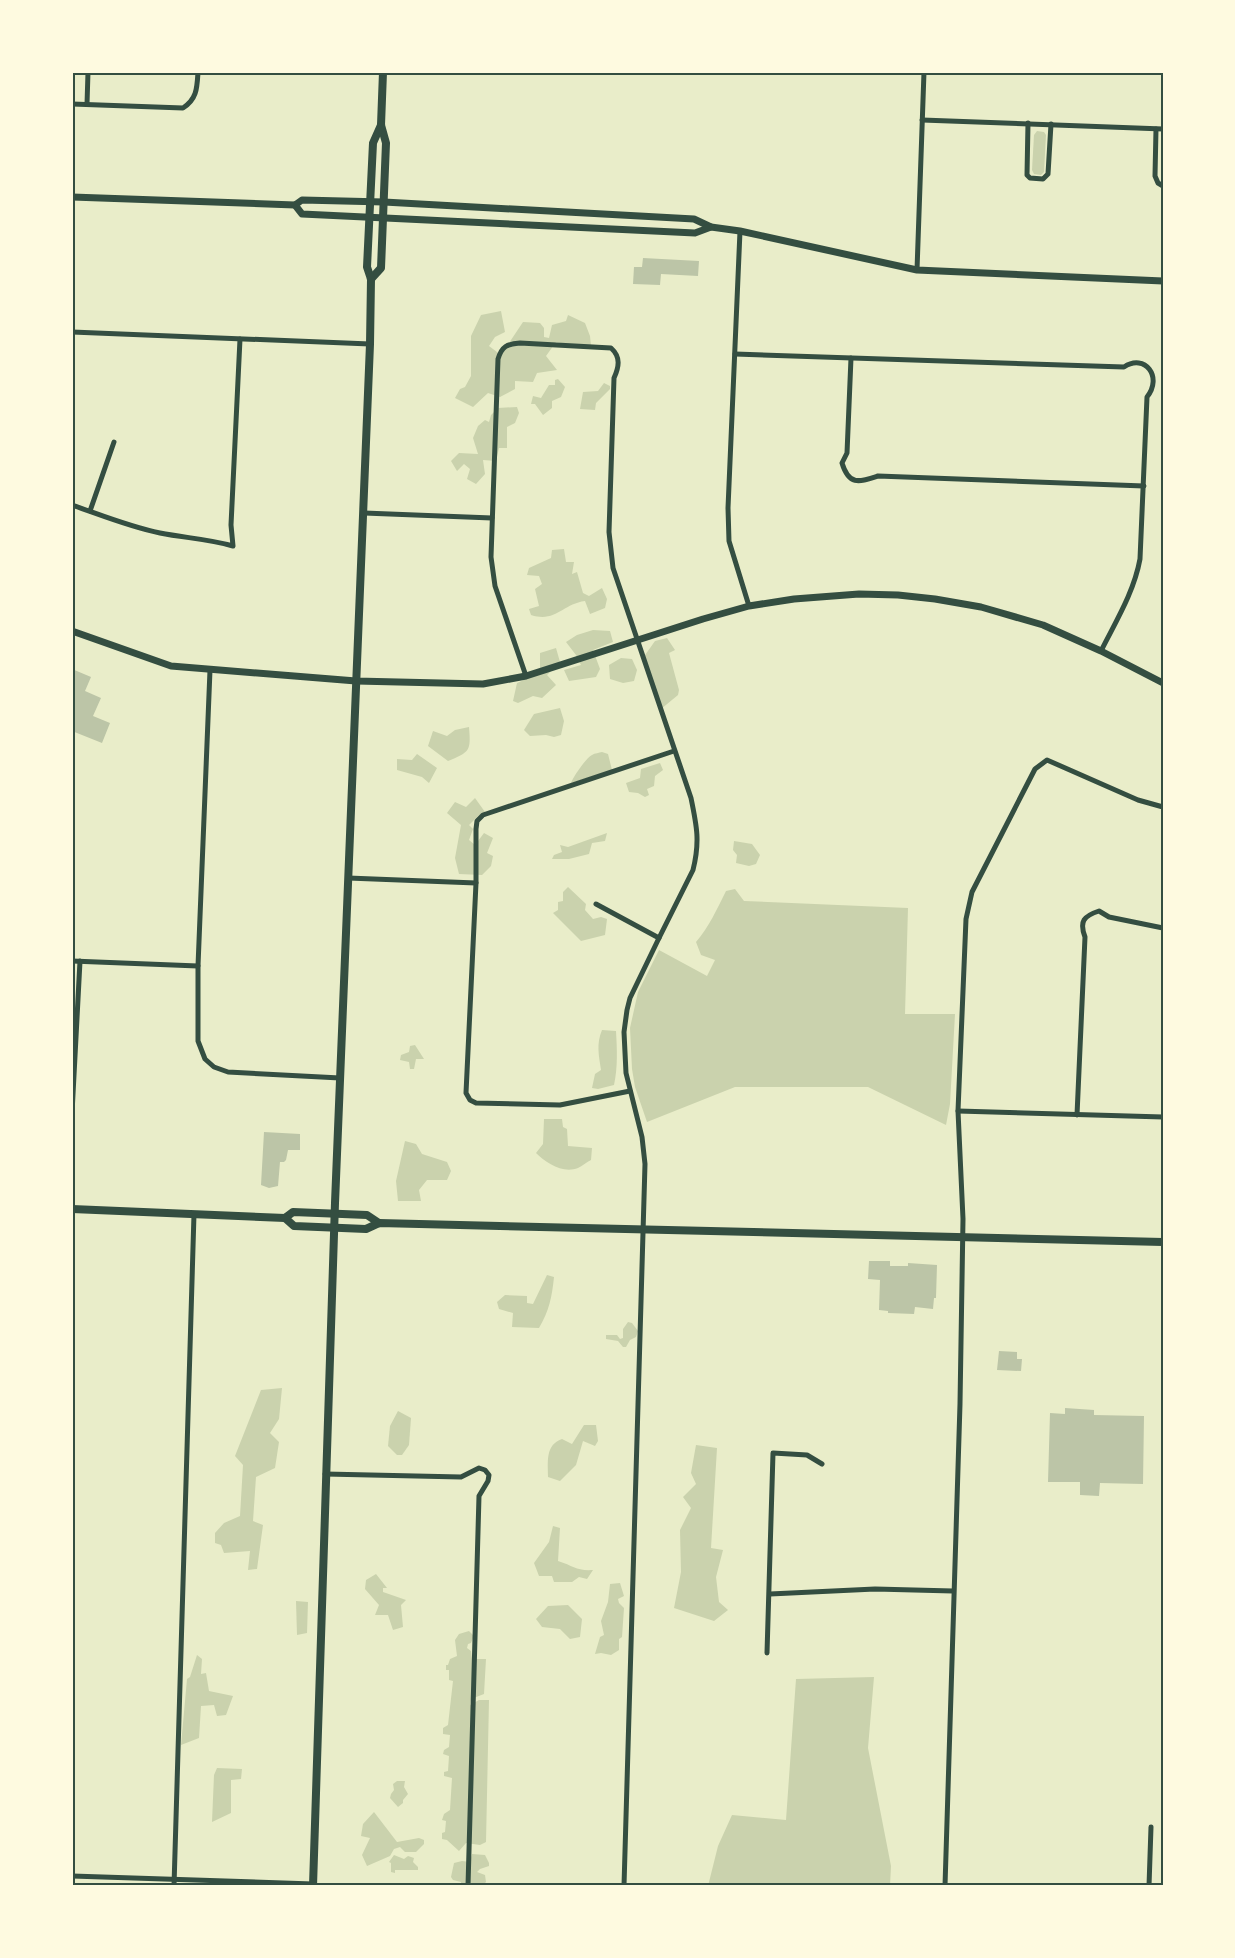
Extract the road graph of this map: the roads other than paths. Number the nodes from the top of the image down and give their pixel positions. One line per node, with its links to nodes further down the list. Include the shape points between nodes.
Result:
1 (88, 72): 6 (street)
2 (198, 72): 6 (street, via 197,91 183,108)
3 (383, 72): 10 (main road)
4 (924, 72): 7 (street)
5 (72, 104): 6 (street)
6 (87, 104)
7 (922, 120): 8 (street); 21 (street)
8 (1028, 123): 9 (street); 9 (street, via 1027,175 1043,179 1048,174)
9 (1051, 124): 11 (street)
10 (381, 125): 14 (main road, via 373,143); 15 (main road, via 387,142)
11 (1160, 129): 12 (street, via 1155,176)
12 (1163, 186)
13 (72, 197): 16 (street)
14 (370, 201): 15 (street); 16 (street, via 302,200); 17 (main road)
15 (384, 202): 18 (main road); 19 (street, via 694,219)
16 (295, 205): 17 (street, via 302,214)
17 (370, 217): 18 (street); 22 (main road, via 367,267)
18 (384, 218): 19 (street, via 695,234); 22 (main road, via 381,268)
19 (711, 227): 20 (street)
20 (740, 231): 21 (street); 27 (street)
21 (917, 270): 23 (street)
22 (372, 279): 26 (main road)
23 (1163, 281)
24 (72, 332): 25 (street)
25 (240, 339): 26 (street); 32 (street, via 233,546 148,530)
26 (370, 344): 33 (main road)
27 (735, 354): 28 (street); 35 (street, via 729,541)
28 (851, 358): 30 (street, via 847,453 842,463 852,480 878,476); 30 (street, via 1124,368 1136,363 1144,365 1154,375 1155,383 1148,397)
29 (114, 442): 32 (street)
30 (1144, 486): 38 (street, via 1137,575)
31 (72, 505): 32 (street)
32 (90, 511)
33 (364, 513): 34 (street); 41 (main road)
34 (492, 518): 37 (street, via 501,350 508,344 520,343 611,348 619,363 614,378 609,547); 40 (street, via 495,586)
35 (749, 606): 37 (street); 38 (street, via 859,594 935,598 1042,625)
36 (72, 631): 39 (street, via 171,666)
37 (637, 641): 40 (street); 43 (street)
38 (1101, 651): 42 (street)
39 (210, 670): 41 (street); 52 (street)
40 (525, 676): 41 (street, via 483,684)
41 (356, 681): 45 (main road)
42 (1163, 683)
43 (675, 751): 46 (street, via 483,815 476,829); 49 (street, via 691,798 698,849 693,870)
44 (1163, 807): 55 (street, via 1047,760 1035,769 972,892 966,919)
45 (348, 878): 46 (street); 53 (main road)
46 (476, 883): 54 (street, via 466,1093 470,1100 560,1105)
47 (596, 904): 49 (street)
48 (1163, 928): 57 (street, via 1109,917 1099,911 1084,920)
49 (659, 938): 54 (street, via 627,1010 624,1032)
50 (72, 961): 51 (street)
51 (80, 961): 52 (street); 56 (street)
52 (198, 966): 53 (street, via 198,1041 205,1059 214,1067 228,1072)
53 (340, 1078): 60 (main road)
54 (630, 1091): 65 (street, via 645,1164)
55 (958, 1111): 57 (street); 66 (street)
56 (72, 1113)
57 (1077, 1115): 58 (street)
58 (1163, 1117)
59 (72, 1209): 61 (main road)
60 (334, 1213): 62 (main road, via 292,1212); 63 (main road, via 367,1215); 64 (main road)
61 (194, 1214): 62 (main road); 75 (street)
62 (285, 1218): 64 (main road, via 294,1226)
63 (379, 1223): 64 (main road, via 366,1229); 65 (main road)
64 (334, 1228): 69 (main road)
65 (644, 1229): 66 (main road); 78 (street)
66 (962, 1237): 67 (main road); 70 (street)
67 (1163, 1242)
68 (822, 1464): 71 (street, via 807,1455 773,1453)
69 (326, 1474): 76 (main road); 77 (street, via 461,1477 476,1468 488,1473 479,1496)
70 (953, 1591): 71 (street, via 875,1589); 79 (street)
71 (770, 1594): 72 (street)
72 (768, 1653)
73 (1151, 1827): 80 (street)
74 (72, 1876): 75 (street)
75 (174, 1883): 76 (street)
76 (313, 1885)
77 (468, 1886)
78 (624, 1886)
79 (945, 1886)
80 (1149, 1886)

